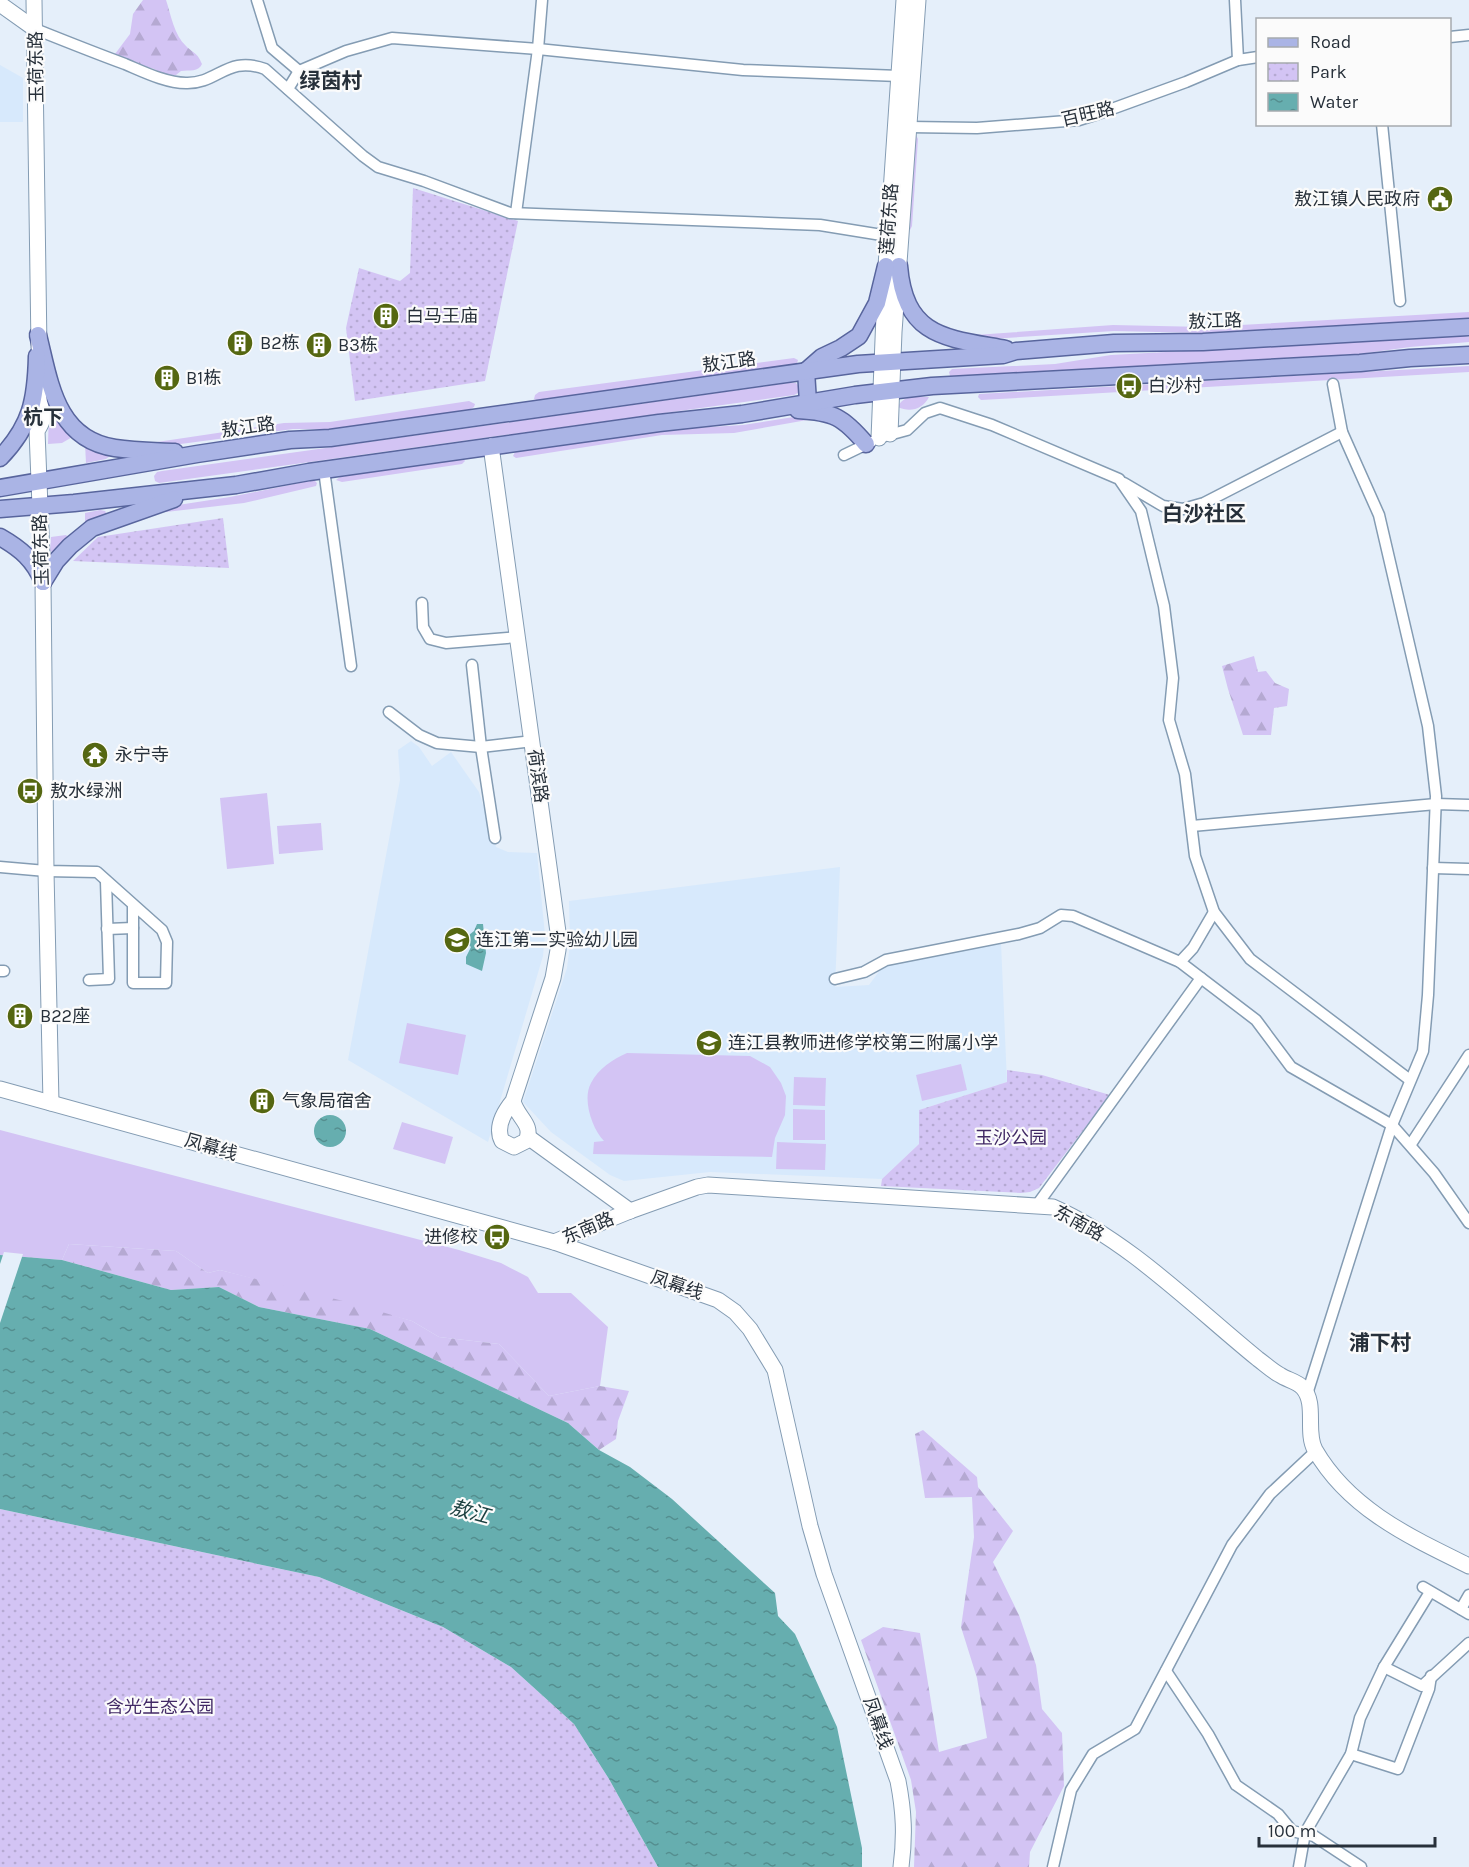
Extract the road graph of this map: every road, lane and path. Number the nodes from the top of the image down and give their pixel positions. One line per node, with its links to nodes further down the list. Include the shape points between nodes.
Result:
1 (34, 0): 8 (main road, 玉荷东路)
2 (257, 0): 14 (street, via 272,48)
3 (542, 0): 11 (street)
4 (904, 0): 15 (main road, 莲荷东路)
5 (918, 0): 18 (main road, 莲荷东路)
6 (1235, 0): 13 (street)
7 (0, 4): 8 (main road)
8 (35, 29): 16 (street, via 162,78 187,83 229,67 255,66 265,69); 24 (main road, 玉荷东路)
9 (1469, 35): 10 (street)
10 (1451, 37)
11 (538, 49): 14 (street, via 392,38 346,51); 15 (street, via 743,70); 19 (street)
12 (1256, 57): 13 (street, 百旺路)
13 (1238, 60): 18 (street, 百旺路, via 1079,120 977,128)
14 (299, 71): 16 (street)
15 (899, 76): 20 (main road, 莲荷东路)
16 (288, 89): 19 (street, via 378,167)
17 (1382, 126): 22 (street)
18 (909, 128): 21 (main road, 莲荷东路)
19 (516, 213): 20 (street, via 820,225)
20 (888, 236): 21 (main road, 莲荷东路)
21 (893, 266): 25 (main road, via 906,302 925,326 952,339); 27 (main road, 莲荷东路); 28 (main road, via 859,336)
22 (1400, 301)
23 (1469, 327): 25 (main road, 敖江路)
24 (38, 335): 33 (main road); 37 (main road, via 50,385 63,414 81,436 114,448)
25 (1016, 351): 27 (main road, 敖江路, via 1003,356)
26 (1469, 355): 30 (main road, via 932,386)
27 (887, 363): 28 (main road, 敖江路); 30 (main road, 莲荷东路)
28 (806, 371): 31 (main road); 37 (main road, 敖江路)
29 (1333, 384): 34 (street)
30 (886, 392): 31 (main road); 35 (main road, 莲荷东路)
31 (808, 402): 32 (main road)
32 (776, 409): 35 (main road, via 830,415); 36 (main road)
33 (31, 427): 39 (main road); 43 (main road, 玉荷东路)
34 (1342, 432): 42 (street, via 1204,503 1183,509 1163,506); 58 (street, via 1379,515 1428,726)
35 (878, 439): 38 (street); 42 (street, via 907,430 925,413 940,408 992,424)
36 (491, 446): 41 (main road); 52 (main road, 荷滨路)
37 (197, 454): 40 (main road, 敖江路)
38 (844, 455)
39 (0, 458)
40 (151, 464): 43 (main road, 敖江路); 46 (main road, via 140,468 135,476 136,486)
41 (324, 470): 45 (main road); 54 (street)
42 (1119, 479): 60 (street, via 1141,511 1164,606 1173,678 1169,720 1185,774)
43 (38, 481): 44 (main road, 敖江路); 47 (main road, 玉荷东路)
44 (0, 488)
45 (200, 490): 46 (main road); 50 (main road, via 92,528 63,554)
46 (151, 495): 47 (main road)
47 (39, 506): 48 (main road); 50 (main road, 玉荷东路)
48 (0, 509)
49 (0, 537): 50 (main road, via 20,548)
50 (43, 582): 65 (main road, 玉荷东路)
51 (422, 603): 52 (street, via 423,627 430,639 446,643)
52 (518, 637): 56 (main road, 荷滨路)
53 (472, 665): 57 (street)
54 (351, 666)
55 (389, 712): 57 (street, via 419,735 437,743)
56 (533, 741): 57 (street); 79 (main road, 荷滨路, via 558,942 552,978)
57 (481, 747): 61 (street)
58 (1436, 804): 59 (street); 60 (street); 63 (street)
59 (1469, 805)
60 (1191, 826): 68 (street, via 1195,855)
61 (495, 838)
62 (0, 867): 65 (street)
63 (1434, 868): 64 (street); 77 (street, via 1423,1051)
64 (1469, 869)
65 (46, 871): 66 (street, via 97,872); 80 (main road, 玉荷东路)
66 (106, 881): 67 (street); 70 (street)
67 (133, 906): 69 (street); 69 (street, via 162,930 167,942 166,983 133,982)
68 (1214, 912): 71 (street); 77 (street, via 1250,959)
69 (133, 928): 70 (street)
70 (107, 929): 74 (street, via 109,979)
71 (1180, 962): 72 (street); 73 (street, via 1067,915 1026,932 886,960 864,972)
72 (1201, 978): 81 (street, via 1256,1020 1291,1067); 84 (street)
73 (835, 979)
74 (89, 980)
75 (1469, 1055): 76 (street)
76 (1465, 1067): 83 (street)
77 (1410, 1080): 81 (street)
78 (0, 1089): 80 (main road, 凤幕线)
79 (513, 1101): 82 (main road, via 517,1114 528,1127); 82 (main road, 荷滨路, via 505,1111 500,1137 514,1147)
80 (51, 1103): 87 (main road, 凤幕线)
81 (1392, 1125): 83 (street); 88 (street)
82 (528, 1137): 85 (main road)
83 (1411, 1144): 86 (street)
84 (1036, 1205): 85 (main road, 东南路, via 715,1185 697,1187); 88 (main road, 东南路, via 1053,1207 1083,1222 1154,1271 1215,1325)
85 (630, 1211): 87 (main road, 东南路)
86 (1469, 1224)
87 (554, 1242): 99 (main road, 凤幕线, via 718,1300 750,1329 775,1370 824,1574 898,1781 904,1811)
88 (1307, 1394): 89 (main road)
89 (1316, 1451): 90 (main road, via 1350,1495 1368,1510 1401,1532); 95 (street, via 1270,1494 1232,1545)
90 (1469, 1566)
91 (1469, 1595): 92 (street)
92 (1465, 1611): 94 (street, via 1426,1589)
93 (1469, 1643): 96 (street)
94 (1384, 1667): 96 (street, via 1422,1686); 97 (street, via 1360,1718)
95 (1166, 1671): 98 (street, via 1236,1785 1278,1814 1292,1831); 100 (street, via 1135,1729 1093,1754 1071,1790)
96 (1431, 1676): 97 (street, via 1398,1769)
97 (1351, 1754): 98 (street)
98 (1305, 1833): 101 (street); 102 (street)
99 (901, 1867)
100 (1053, 1867)
101 (1299, 1867)
102 (1361, 1867)

